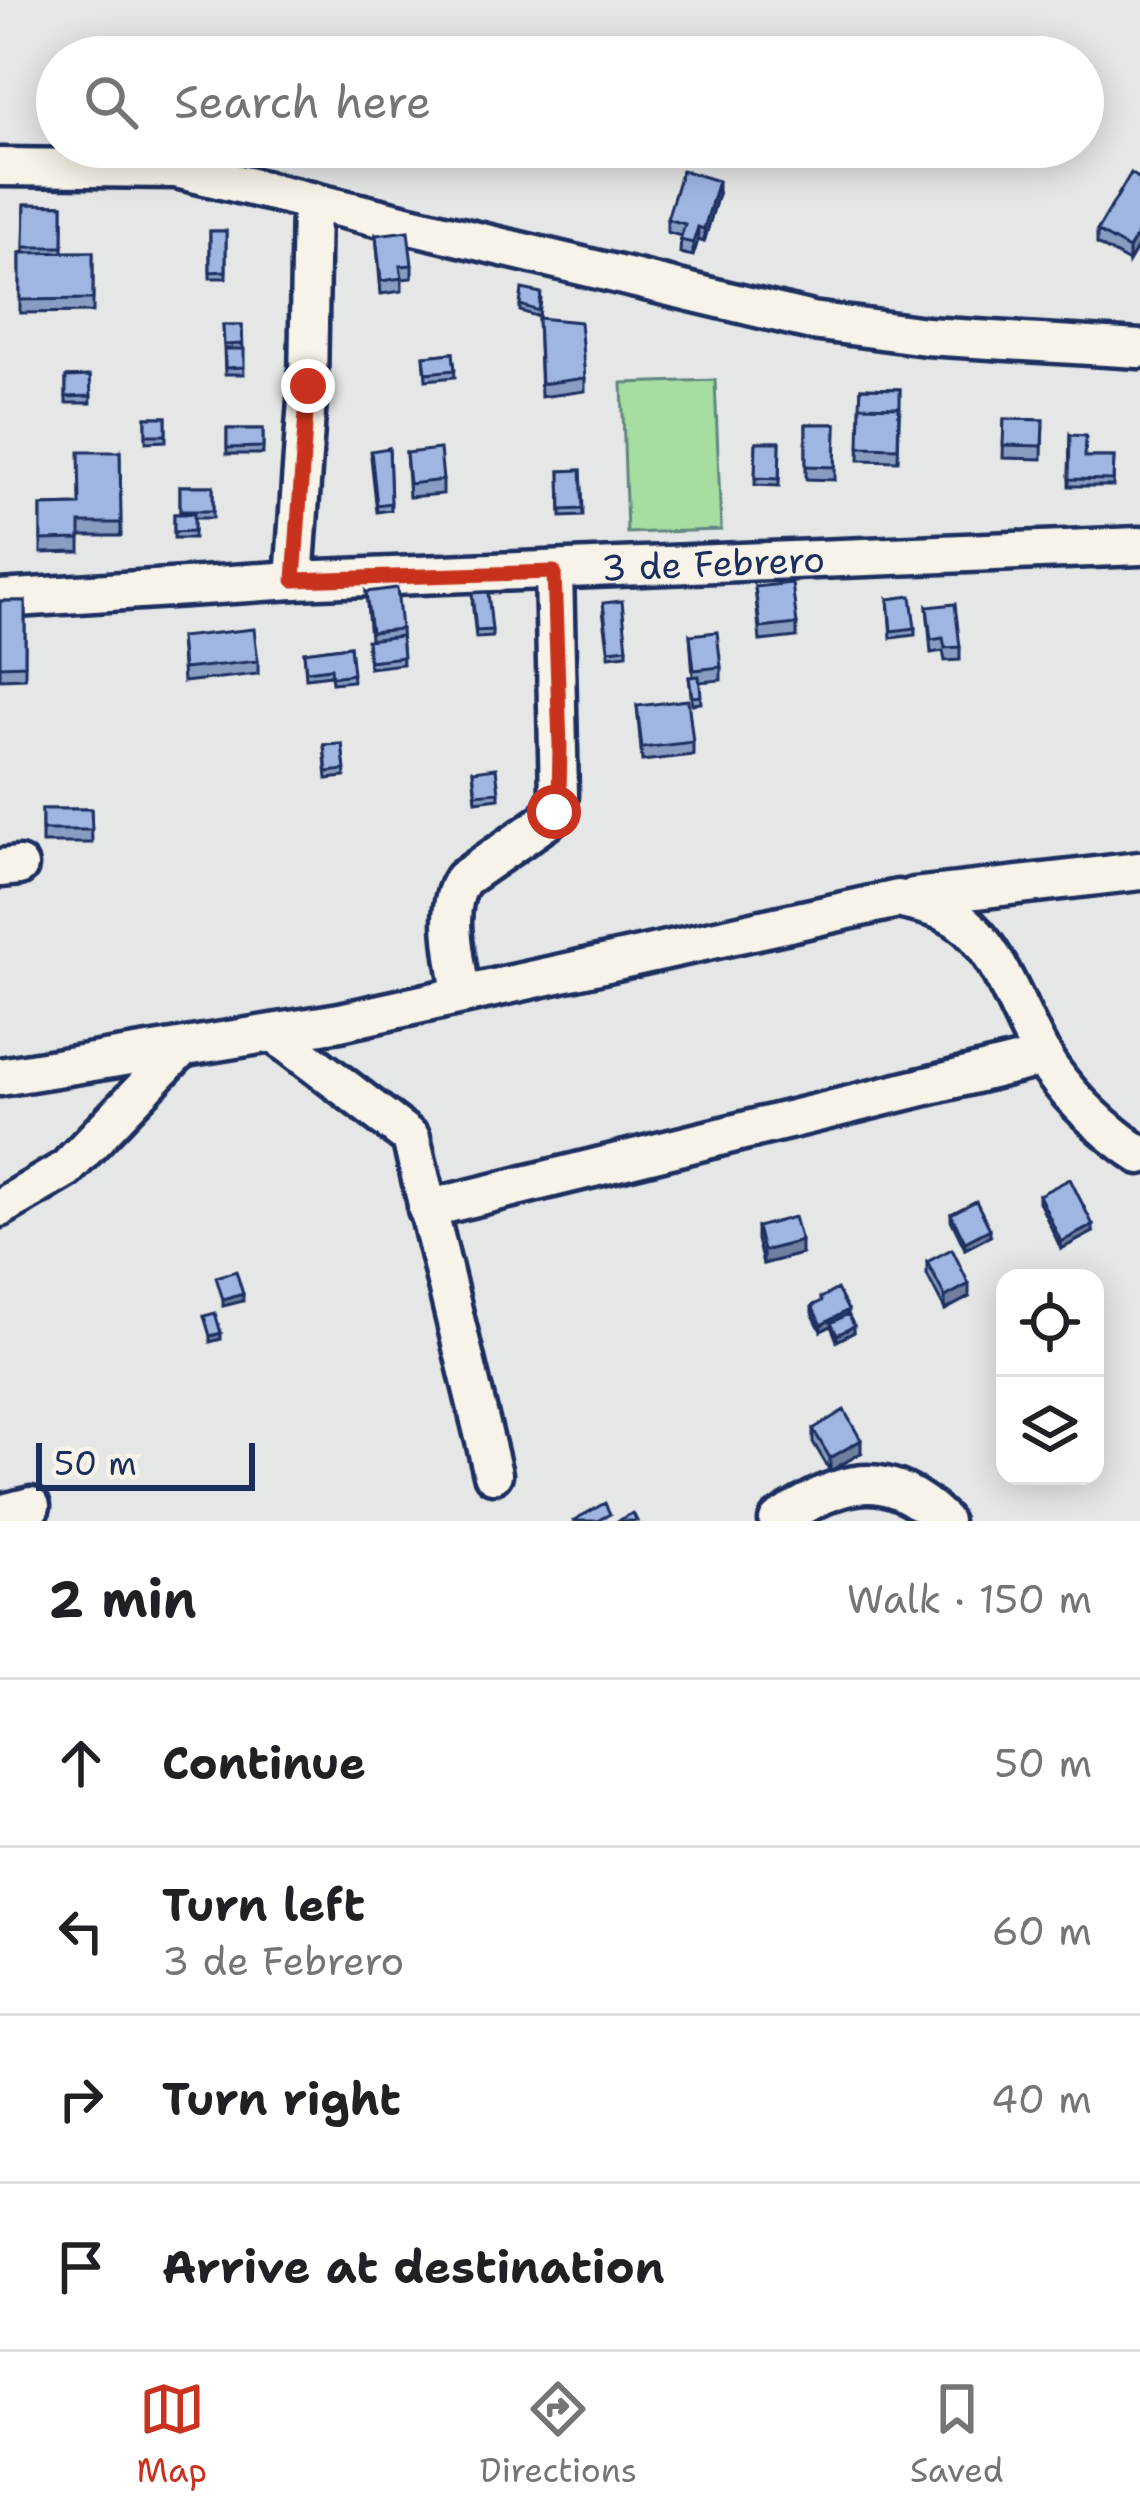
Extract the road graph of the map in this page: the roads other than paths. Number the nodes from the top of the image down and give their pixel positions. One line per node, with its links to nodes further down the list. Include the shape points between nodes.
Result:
1 (0, 167): 2 (street)
2 (36, 167)
3 (88, 168): 4 (street, via 176,169)
4 (311, 201): 5 (street, via 812,321); 8 (street)
5 (1140, 349)
6 (1140, 546): 7 (street, 3 de Febrero)
7 (554, 572): 8 (street, 3 de Febrero); 12 (street, via 559,796 548,820 454,893)
8 (294, 580): 9 (street, 3 de Febrero)
9 (0, 599)
10 (1140, 871): 11 (street)
11 (898, 899): 12 (street); 15 (street, via 962,921)
12 (460, 995): 13 (street)
13 (273, 1033): 14 (street); 19 (street, via 411,1138)
14 (180, 1050): 16 (street); 18 (street, via 66,1169)
15 (1044, 1057): 17 (street); 19 (street)
16 (0, 1077)
17 (1140, 1155)
18 (0, 1208)
19 (427, 1209): 20 (street)
20 (493, 1474)
21 (778, 1521): 22 (street, via 811,1499 867,1481 917,1496)
22 (943, 1521)

